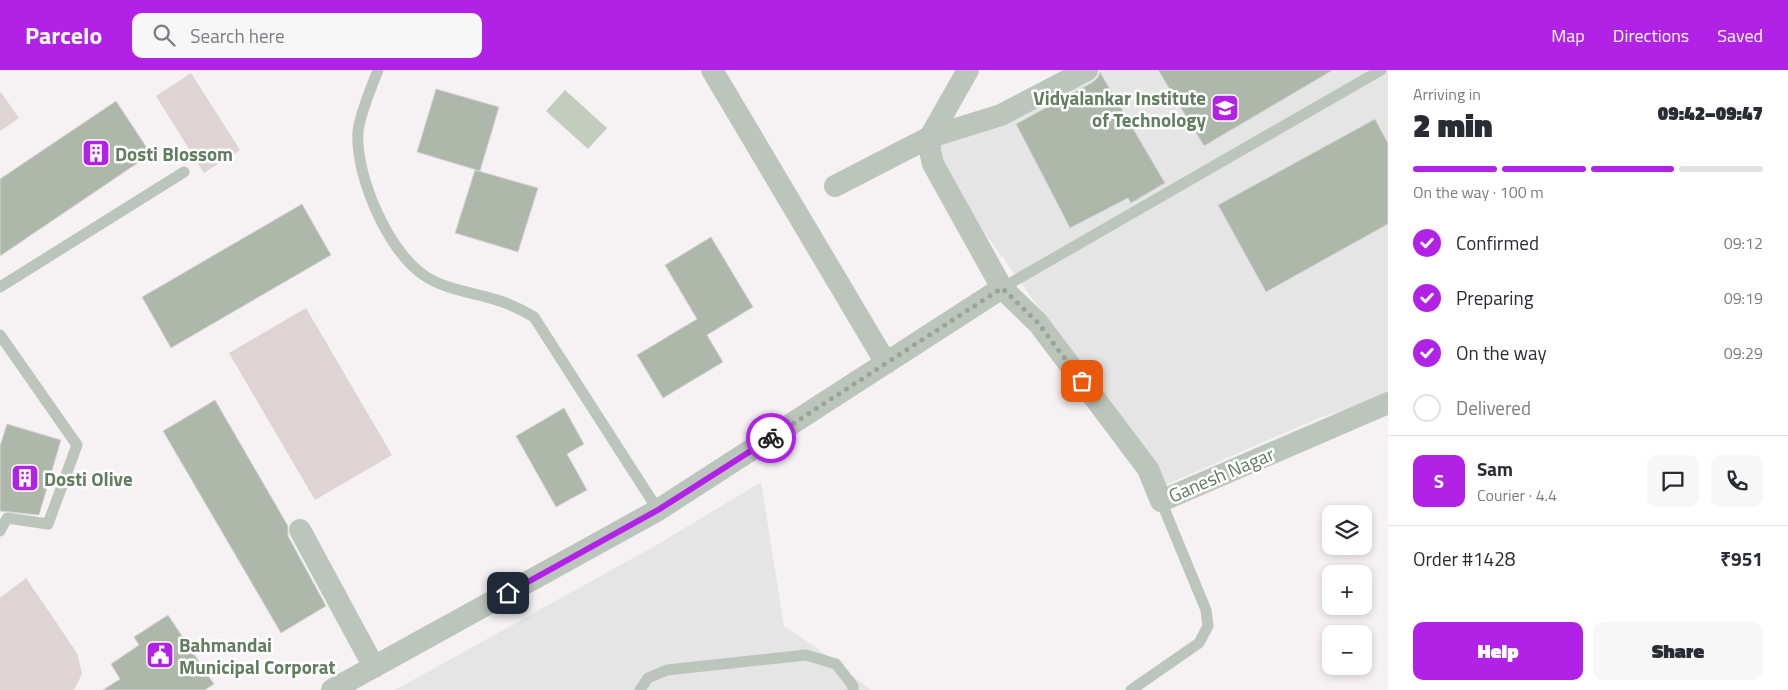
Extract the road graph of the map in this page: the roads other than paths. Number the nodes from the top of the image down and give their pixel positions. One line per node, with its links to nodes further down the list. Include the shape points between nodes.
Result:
1 (378, 70): 15 (lane, via 358,131 364,173 379,218 392,239 405,259 425,276 453,290 515,306 534,317)
2 (712, 70): 12 (street)
3 (968, 70): 6 (street)
4 (1087, 70): 6 (street, via 1001,115)
5 (1381, 70): 10 (lane)
6 (930, 137): 8 (street); 10 (street, Ganesh Nagar, via 933,164)
7 (184, 172): 9 (lane)
8 (835, 186)
9 (0, 287)
10 (1002, 288): 12 (street); 14 (street, Ganesh Nagar, via 1038,323 1148,469)
11 (0, 335): 17 (lane, via 77,445 48,524 8,518)
12 (886, 363): 15 (street)
13 (1388, 403): 14 (street, Ganesh Nagar)
14 (1161, 501): 22 (lane, via 1206,610 1208,626 1198,643)
15 (658, 510): 18 (street)
16 (300, 530): 18 (street)
17 (0, 531)
18 (374, 667): 19 (street)
19 (332, 690)
20 (640, 690): 21 (lane, via 648,678 667,670 806,655 836,664)
21 (853, 690)
22 (1131, 690)

